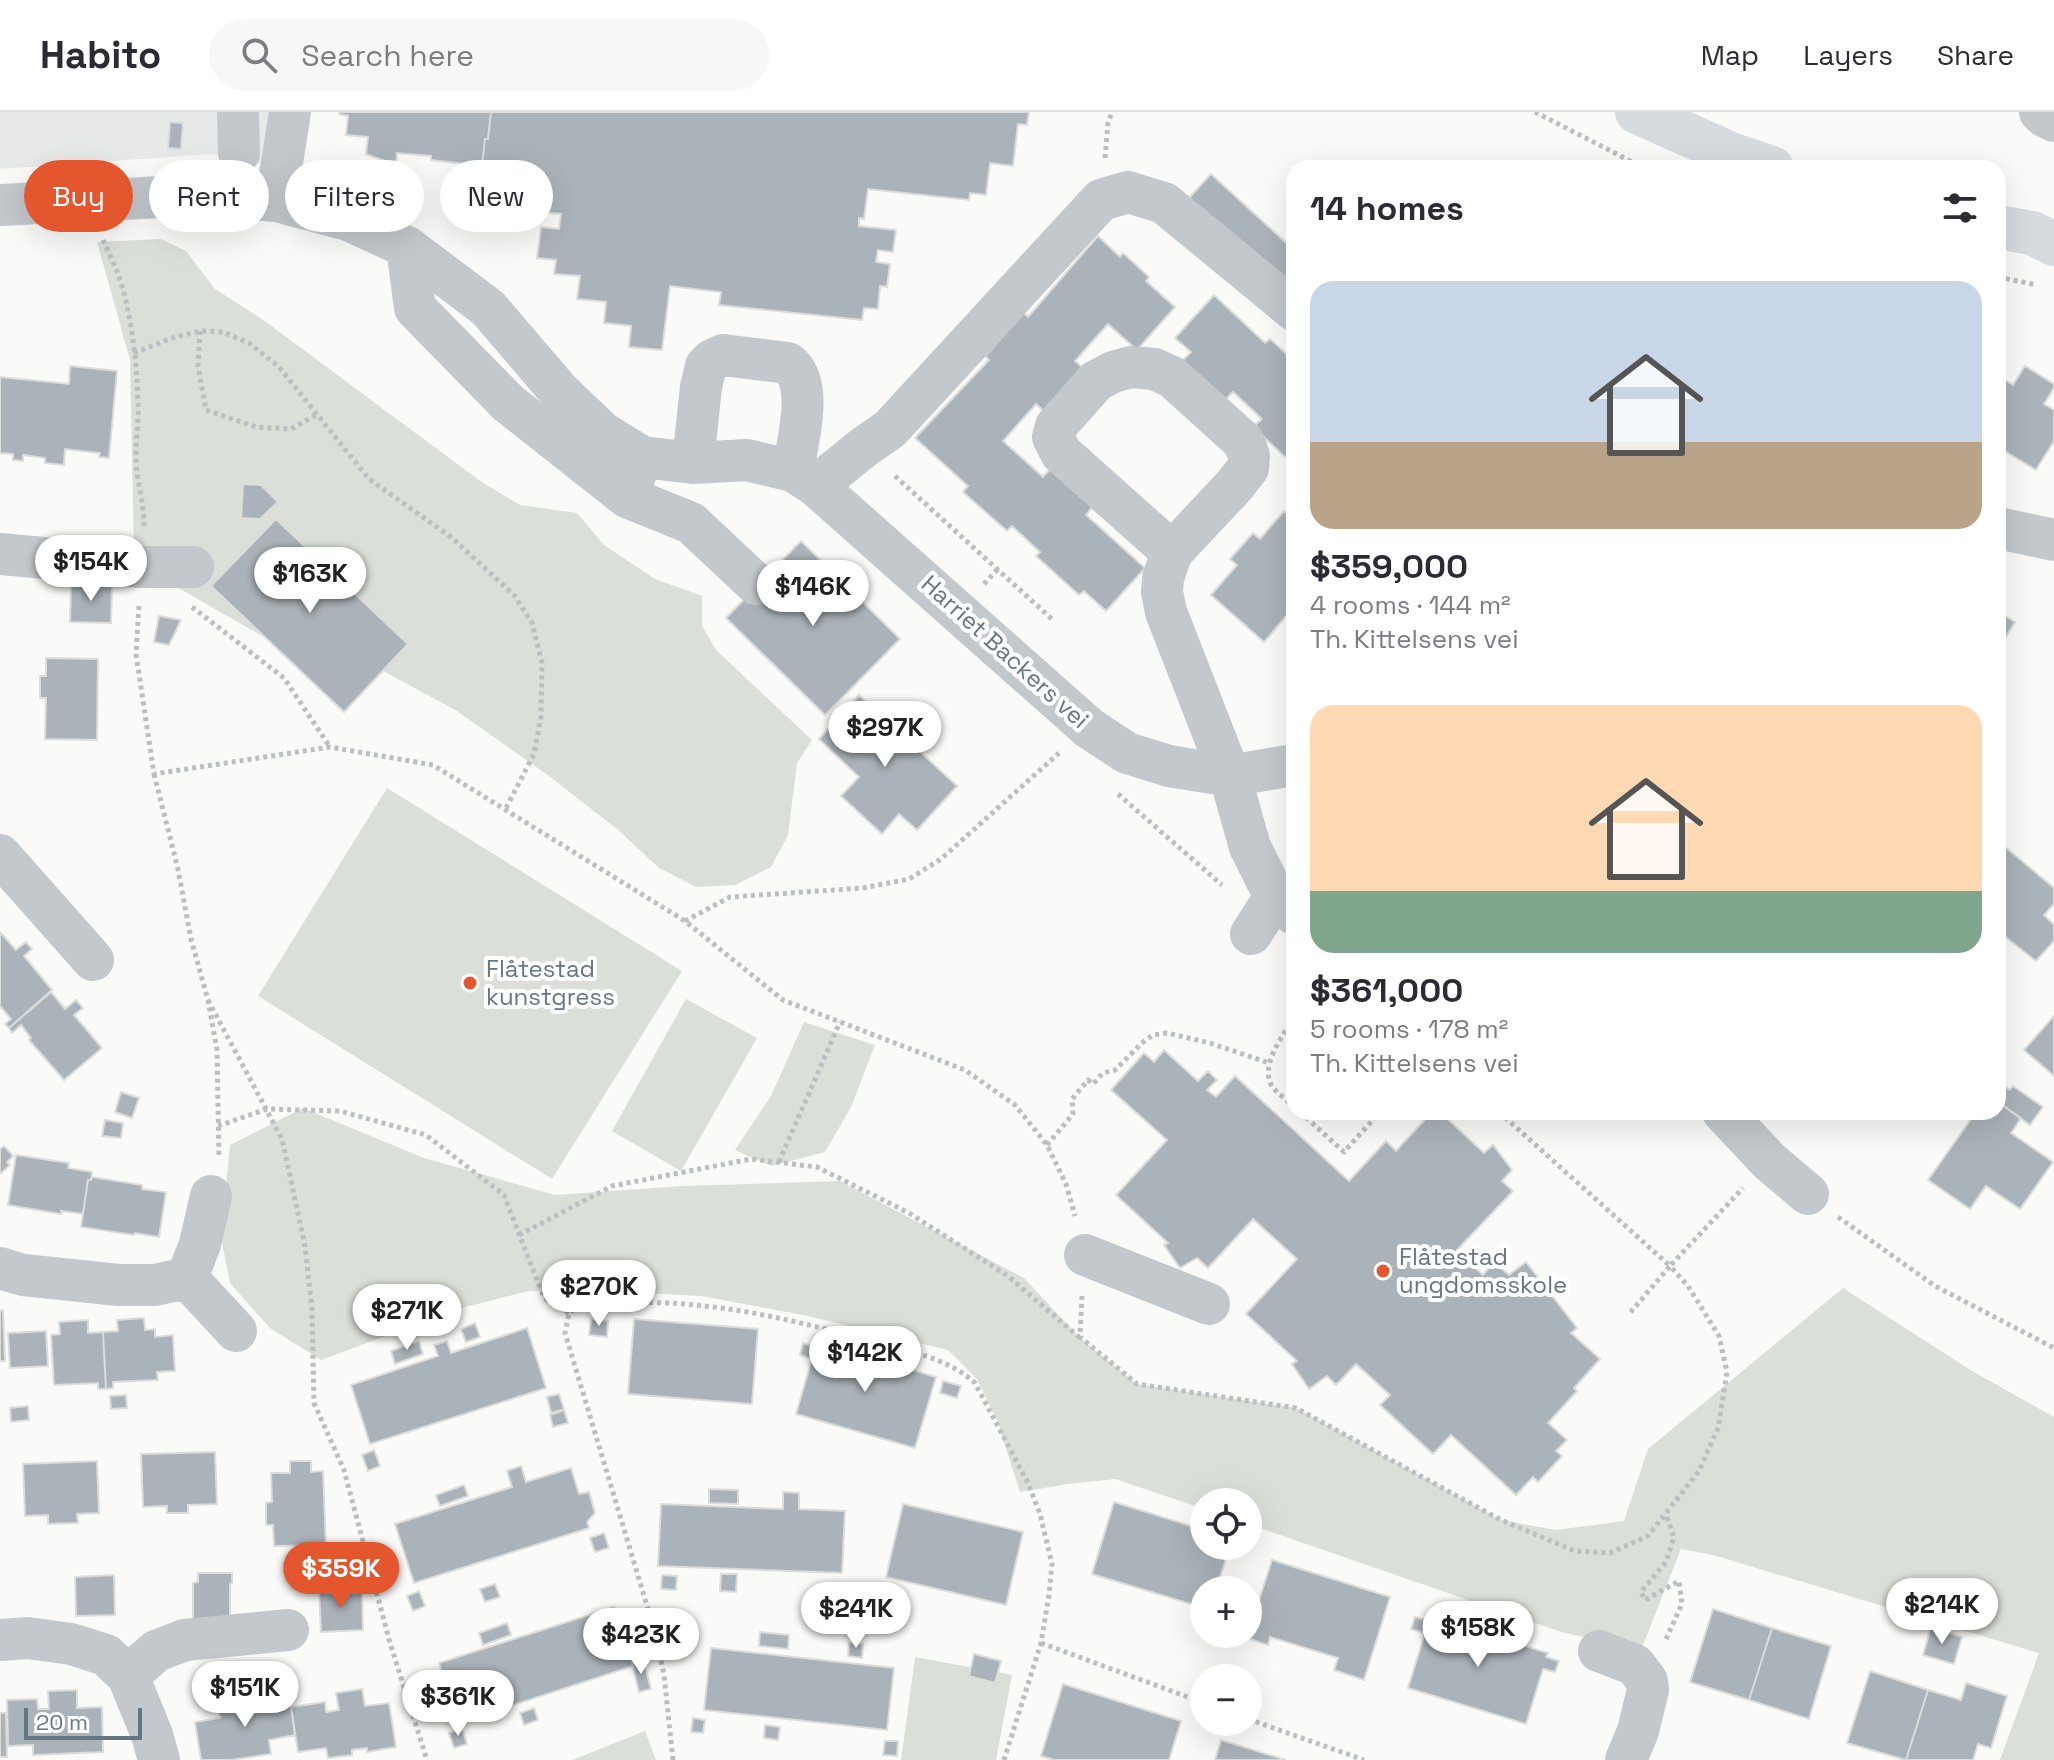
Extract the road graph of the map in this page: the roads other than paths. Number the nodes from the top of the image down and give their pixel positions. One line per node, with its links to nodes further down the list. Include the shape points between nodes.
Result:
1 (238, 112): 6 (street)
2 (290, 112): 8 (street)
3 (1637, 112): 7 (main road)
4 (2040, 112): 5 (street)
5 (2054, 121)
6 (239, 153)
7 (1749, 160)
8 (276, 201): 9 (street, Harriet Backers vei, via 203,195); 10 (street, Harriet Backers vei, via 348,220)
9 (0, 205)
10 (407, 247): 12 (street, Harriet Backers vei, via 488,308 559,391 603,433); 15 (street, via 415,308 508,403)
11 (1286, 303): 14 (street, via 1164,203 1128,192 1101,200 890,429)
12 (642, 457): 13 (street, Harriet Backers vei); 15 (street)
13 (693, 463): 14 (street, Harriet Backers vei, via 747,460); 14 (street, via 706,366 723,355 788,363 800,377 804,396)
14 (804, 479): 23 (street, Harriet Backers vei, via 1089,728 1127,753)
15 (627, 497): 21 (street, via 691,523)
16 (2006, 530): 17 (street)
17 (2054, 540)
18 (1172, 552): 18 (street, via 1234,486 1248,468 1249,456 1244,442 1172,377 1131,367 1096,381 1056,426 1053,437 1061,453); 23 (street, via 1163,578 1166,612)
19 (0, 554): 20 (street)
20 (193, 567)
21 (756, 584)
22 (1286, 766): 23 (street, Harriet Backers vei)
23 (1230, 776): 25 (street)
24 (0, 855): 26 (street)
25 (1270, 916)
26 (93, 960)
27 (1731, 1120): 28 (street)
28 (1808, 1194)
29 (211, 1196): 32 (street)
30 (1085, 1255): 33 (street)
31 (0, 1268): 32 (street, via 119,1285)
32 (187, 1278): 34 (street)
33 (1209, 1304)
34 (236, 1331)
35 (288, 1630): 38 (street, via 185,1640 156,1651)
36 (0, 1640): 38 (street, via 71,1644 106,1655)
37 (1599, 1651): 40 (street, via 1635,1665 1647,1681 1638,1731)
38 (128, 1676): 39 (street)
39 (159, 1760)
40 (1626, 1760)

